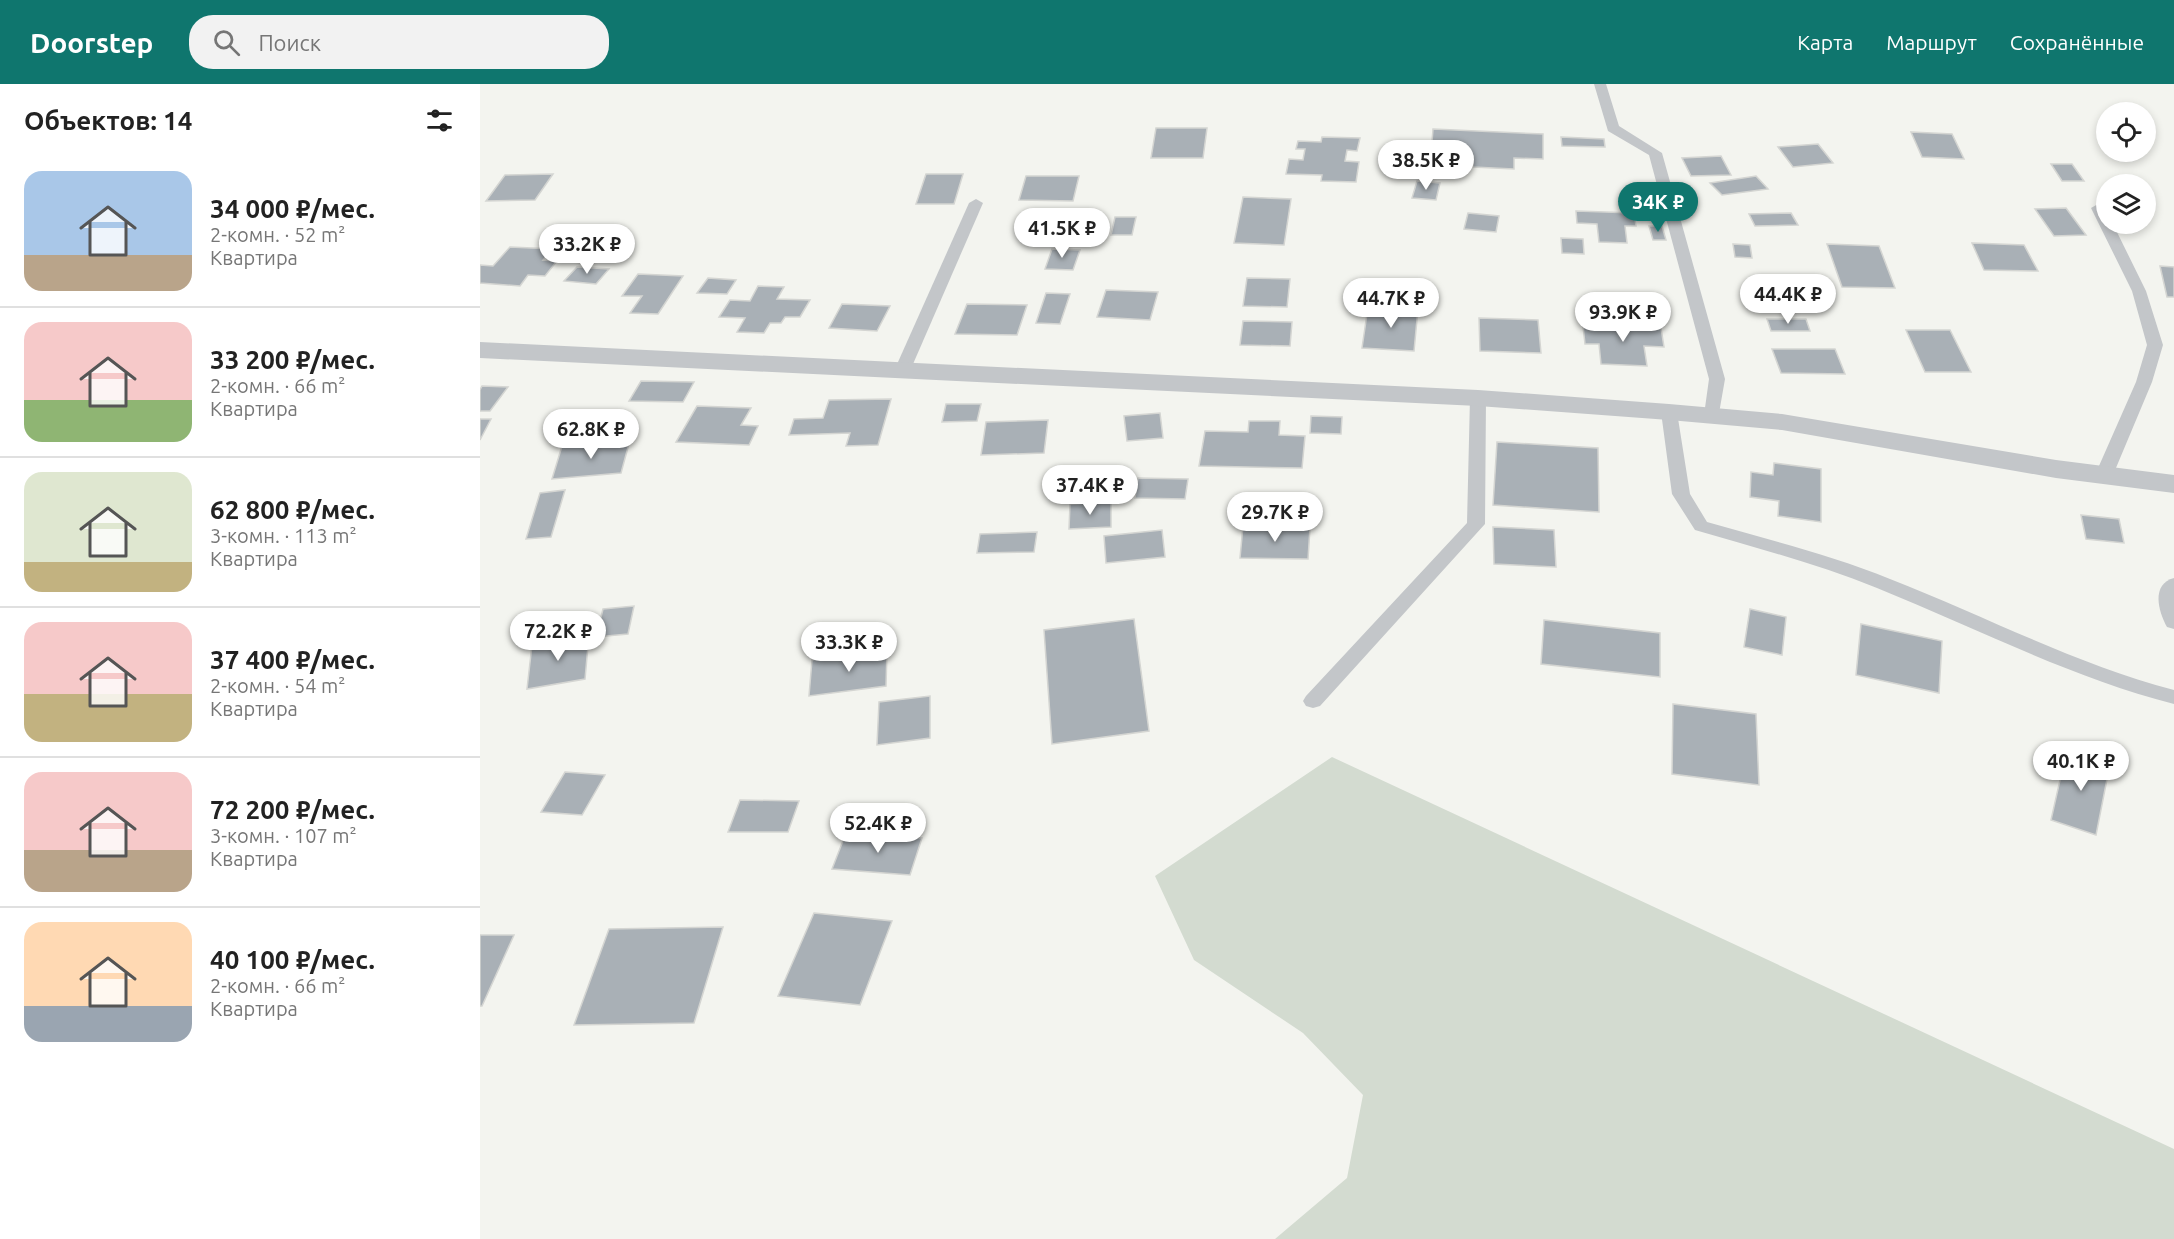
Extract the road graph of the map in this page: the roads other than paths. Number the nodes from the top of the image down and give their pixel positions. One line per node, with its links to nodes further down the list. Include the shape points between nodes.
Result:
1 (1599, 84): 8 (lane, via 1613,128 1655,153 1717,379)
2 (976, 203): 5 (lane)
3 (2111, 234): 9 (lane, via 2139,291 2154,345 2144,382)
4 (480, 350): 5 (street)
5 (902, 371): 6 (street)
6 (1478, 398): 7 (street); 14 (lane, via 1476,524)
7 (1669, 412): 8 (street); 13 (lane, via 1680,494 1701,526 1882,582 2047,656 2134,688)
8 (1712, 415): 9 (street, via 1782,422)
9 (2104, 475): 10 (street)
10 (2174, 484)
11 (2174, 584): 12 (lane, via 2166,594 2166,606)
12 (2174, 622)
13 (2174, 697)
14 (1312, 701)

